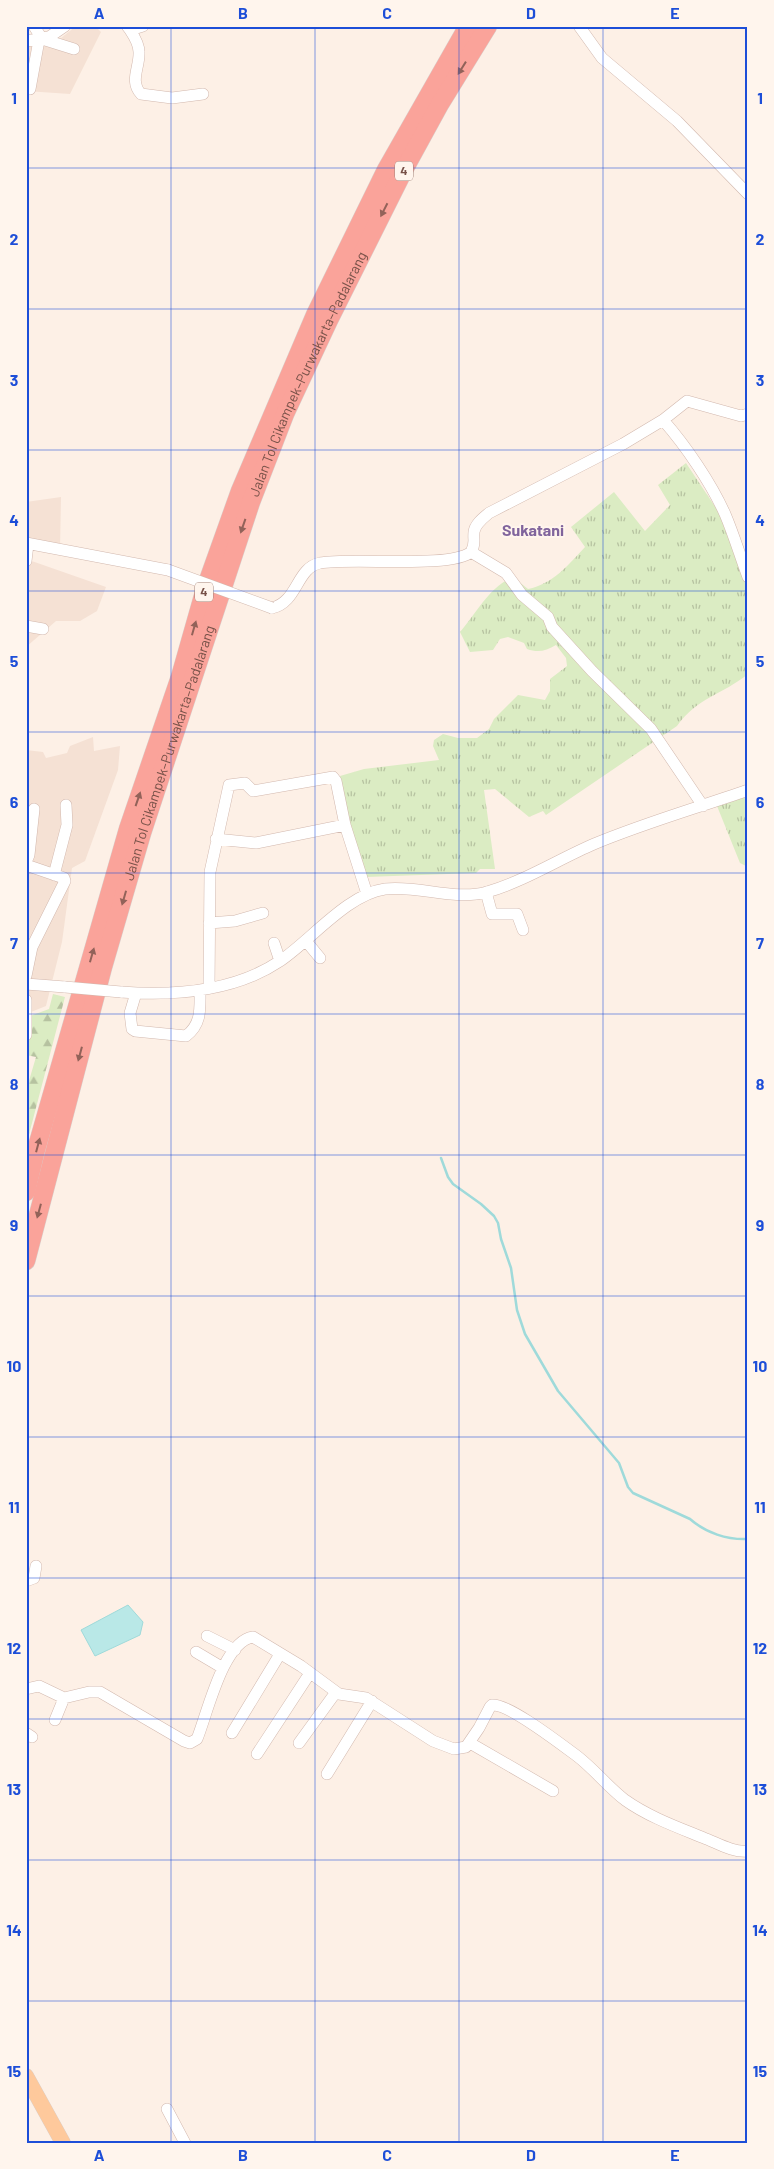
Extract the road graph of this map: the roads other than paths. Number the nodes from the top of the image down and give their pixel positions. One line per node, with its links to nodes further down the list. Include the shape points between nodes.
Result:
1 (34, 26): 8 (street)
2 (65, 26): 8 (street)
3 (143, 26): 7 (street)
4 (468, 26): 46 (highway, Jalan Tol Cikampek–Purwakarta–Padalarang / 4, one-way to 4, via 128,829 240,491 315,315 386,170)
5 (488, 26): 47 (highway, Jalan Tol Cikampek–Purwakarta–Padalarang / 4, one-way to 47, via 440,104 329,320 251,502 142,832)
6 (579, 26): 13 (street, via 602,58 677,121)
7 (128, 28): 12 (street, via 140,51 134,81 141,94 172,98)
8 (40, 39): 9 (street); 10 (street); 11 (street, via 30,89)
9 (26, 41)
10 (74, 49)
11 (26, 88)
12 (203, 94)
13 (748, 194)
14 (748, 414): 15 (street, via 741,416 691,401)
15 (663, 420): 17 (street, via 489,513 478,522 474,532 476,542); 19 (street, via 716,496)
16 (27, 544): 17 (street, bridge, via 168,570 272,608 286,603 307,569 314,564 451,559 465,557); 18 (street)
17 (471, 552): 24 (street, via 506,573 522,595 548,617 552,627 592,671 651,729)
18 (26, 561)
19 (748, 577)
20 (26, 626): 21 (street)
21 (43, 629)
22 (748, 790): 24 (street)
23 (66, 804): 30 (street, via 67,825)
24 (703, 806): 31 (street, via 593,844)
25 (34, 808): 27 (street)
26 (345, 825): 28 (street, via 256,843); 28 (street, via 333,777 254,791 245,783 231,784); 32 (street)
27 (29, 834): 29 (street)
28 (216, 839): 34 (street, via 210,872)
29 (26, 863): 30 (street)
30 (54, 875): 40 (street, via 64,878 65,882 32,947)
31 (486, 892): 32 (street, via 460,894 386,889); 35 (street, via 492,914 517,914)
32 (367, 894): 36 (street)
33 (264, 913): 34 (street, via 235,921)
34 (209, 923): 42 (street)
35 (523, 930)
36 (306, 941): 38 (street); 39 (street)
37 (274, 944): 39 (street)
38 (320, 958)
39 (280, 961): 42 (street, via 249,977)
40 (26, 976)
41 (26, 984): 43 (street, bridge)
42 (204, 989): 43 (street); 43 (street, via 200,1016 186,1036 132,1029 130,1013)
43 (136, 993)
44 (26, 1000): 45 (street)
45 (26, 1035)
46 (26, 1192)
47 (26, 1261)
48 (36, 1566): 49 (street, via 34,1578)
49 (26, 1581)
50 (207, 1636): 51 (street)
51 (235, 1650): 53 (street, via 253,1637); 54 (street)
52 (196, 1652): 54 (street)
53 (280, 1654): 55 (street); 61 (street)
54 (223, 1668): 58 (street, via 206,1719 197,1739 190,1743 105,1694 89,1692)
55 (310, 1673): 57 (street); 64 (street)
56 (26, 1689): 58 (street, via 38,1686)
57 (336, 1692): 59 (street, via 361,1696); 62 (street)
58 (64, 1698): 60 (street)
59 (372, 1702): 63 (street, via 433,1741 454,1750); 65 (street)
60 (55, 1720)
61 (232, 1732)
62 (300, 1743)
63 (470, 1743): 66 (street); 67 (street, via 490,1707 500,1705 577,1756 624,1799 641,1810 672,1826)
64 (257, 1754)
65 (327, 1774)
66 (553, 1791)
67 (748, 1851)
68 (26, 2076): 70 (main road)
69 (167, 2109): 71 (street)
70 (63, 2143)
71 (185, 2143)

